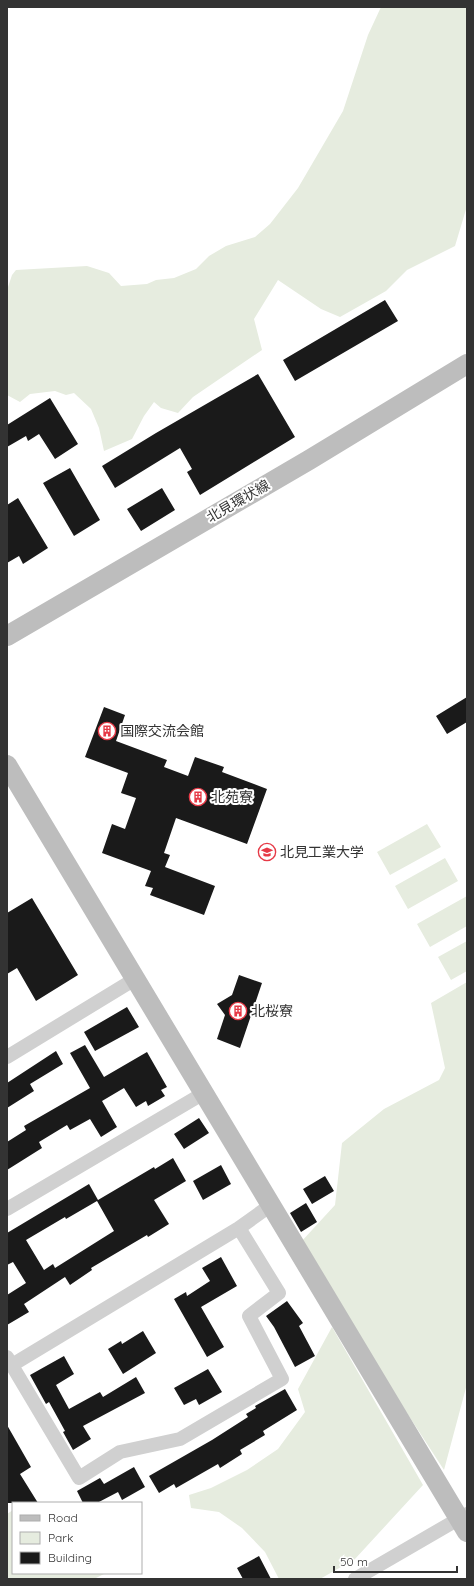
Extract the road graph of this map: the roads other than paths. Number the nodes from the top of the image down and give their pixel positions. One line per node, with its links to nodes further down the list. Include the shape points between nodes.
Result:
1 (467, 364): 2 (street, 北見環状線, via 309,460)
2 (7, 636)
3 (7, 765): 4 (street)
4 (135, 979): 5 (street); 6 (street)
5 (7, 1057)
6 (204, 1093): 7 (street); 8 (street)
7 (272, 1205): 9 (street); 11 (street)
8 (7, 1210)
9 (239, 1228): 10 (street); 10 (street, via 279,1293 249,1316 282,1379 180,1439 120,1452 79,1478)
10 (9, 1361)
11 (464, 1521): 12 (street)
12 (355, 1579)

